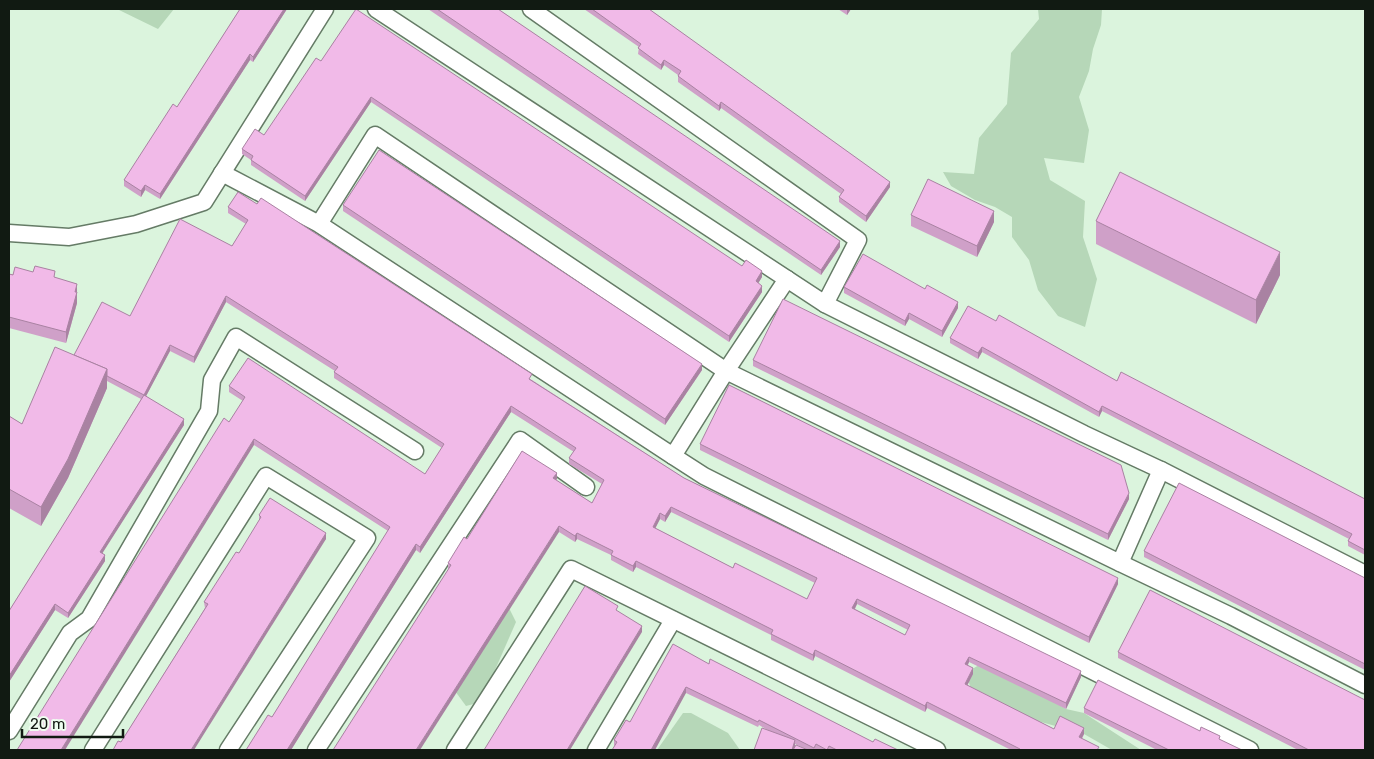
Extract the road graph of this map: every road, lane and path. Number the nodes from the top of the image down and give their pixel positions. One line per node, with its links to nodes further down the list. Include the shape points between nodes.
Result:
1 (325, 9): 4 (lane)
2 (376, 9): 7 (lane)
3 (531, 9): 8 (lane, via 858,240)
4 (222, 173): 5 (lane); 6 (lane, via 204,202 136,224 70,238)
5 (319, 224): 9 (lane, via 376,135); 11 (lane)
6 (9, 233)
7 (787, 279): 8 (lane); 9 (lane)
8 (825, 304): 12 (lane)
9 (726, 371): 11 (lane); 14 (lane)
10 (415, 451): 18 (lane, via 236,337 212,380 209,411 204,420 89,619 70,632)
11 (673, 456): 25 (lane, via 712,481)
12 (1161, 470): 14 (lane); 15 (lane)
13 (586, 487): 21 (lane, via 520,440)
14 (1120, 563): 17 (lane)
15 (1365, 574)
16 (673, 620): 22 (lane, via 571,570); 23 (lane); 24 (lane)
17 (1365, 685)
18 (9, 731)
19 (93, 750): 20 (lane, via 266,476 367,538)
20 (228, 750)
21 (316, 750)
22 (455, 750)
23 (596, 750)
24 (938, 750)
25 (1250, 750)

